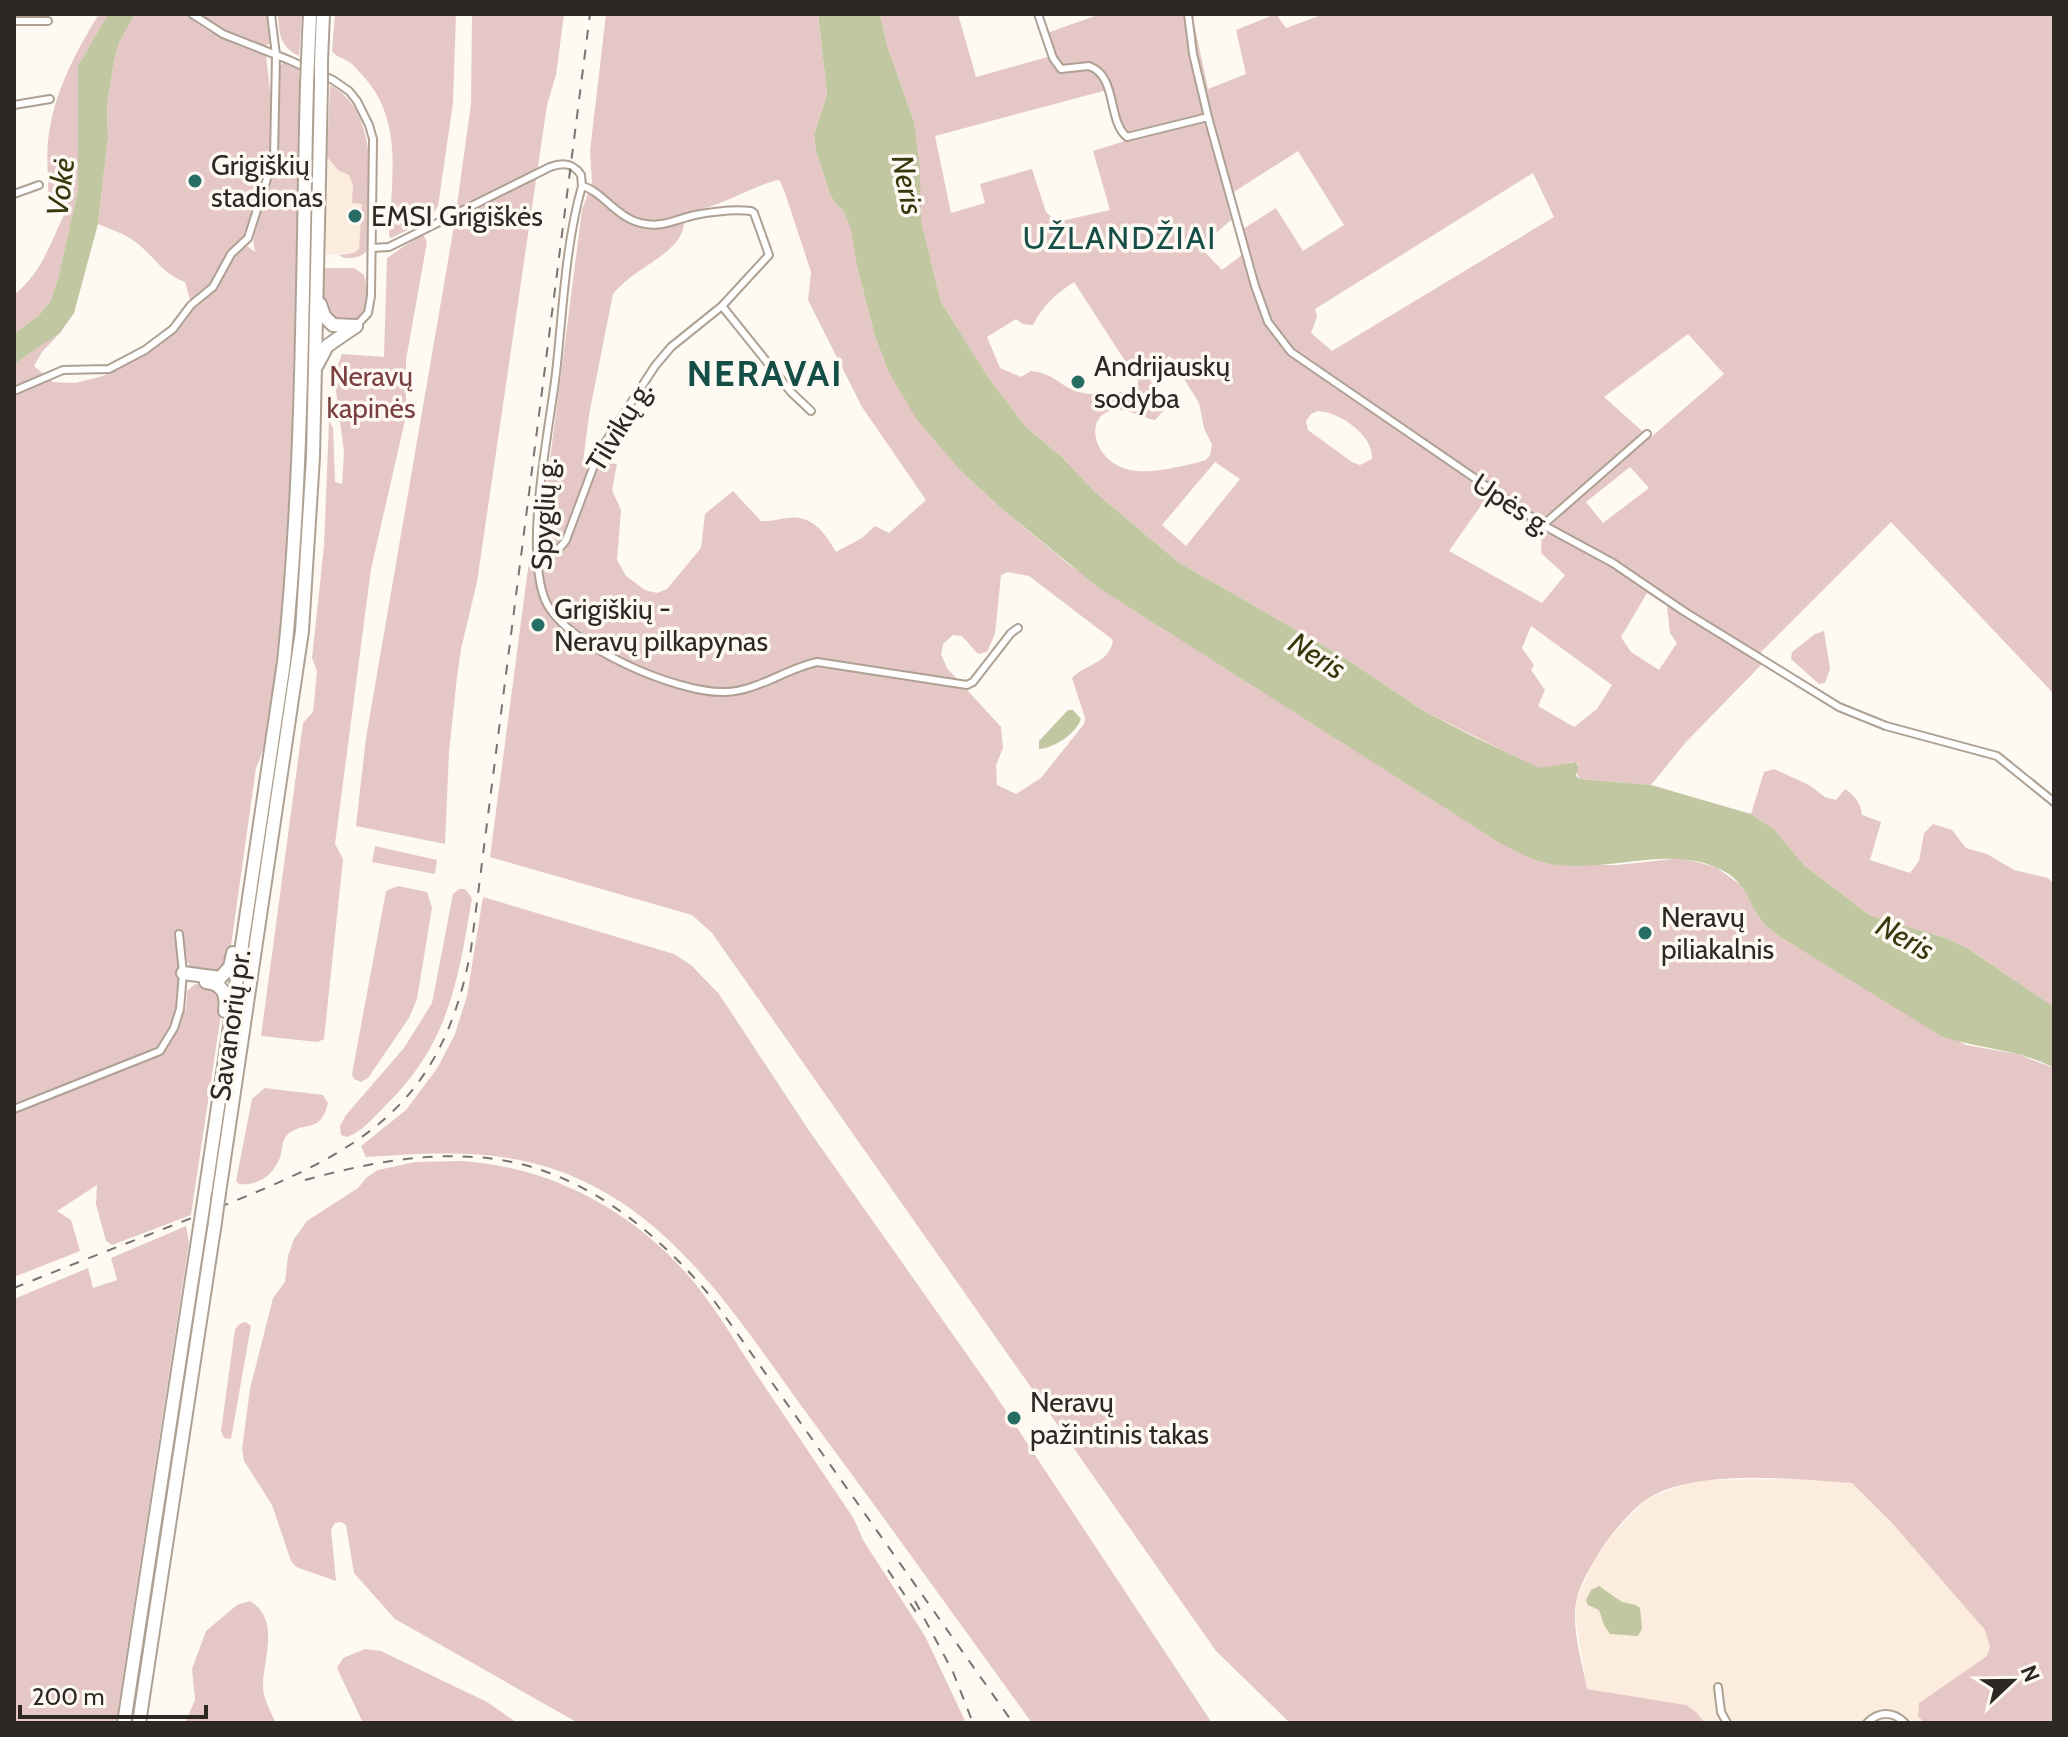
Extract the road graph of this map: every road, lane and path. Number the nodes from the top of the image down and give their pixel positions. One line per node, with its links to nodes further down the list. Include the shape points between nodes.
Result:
1 (192, 14): 9 (street, via 223,34)
2 (271, 14): 9 (street)
3 (310, 14): 10 (highway)
4 (323, 14): 10 (highway)
5 (1038, 14): 14 (street, via 1061,69 1089,66 1100,73 1119,129 1127,137)
6 (1188, 14): 14 (street, Upės g.)
7 (14, 21): 8 (street)
8 (48, 21)
9 (276, 55): 20 (street, via 341,85 363,112 373,139); 25 (street, via 271,168 248,238 231,254 213,287 173,329 122,363 98,370 63,370)
10 (315, 60): 11 (highway, bridge)
11 (314, 85): 15 (highway, Savanorių pr.); 31 (highway, Savanorių pr., via 301,323 298,509)
12 (50, 99): 13 (street)
13 (14, 105)
14 (1208, 117): 28 (street, Upės g., via 1261,307 1281,342 1314,370)
15 (319, 159): 16 (highway); 21 (highway, Savanorių pr.)
16 (329, 169)
17 (39, 185): 19 (street)
18 (582, 186): 20 (street, via 578,170 559,164 389,247); 22 (street, Tilvikų g., via 643,225 744,210 754,213 768,259); 29 (street, Spyglių g.)
19 (14, 194)
20 (372, 248): 23 (street, via 371,305)
21 (316, 285): 23 (highway, via 328,321); 24 (highway, Savanorių pr.)
22 (722, 306): 26 (street); 29 (street, Tilvikų g., via 661,358 599,452 566,540 554,552)
23 (356, 326): 24 (highway, via 321,353)
24 (314, 376): 39 (highway, Savanorių pr., bridge, via 307,571 291,718)
25 (14, 391)
26 (811, 411)
27 (1647, 434): 28 (street)
28 (1543, 525): 32 (street, Upės g., via 1613,563 1839,707 1886,726 1997,756)
29 (537, 552): 30 (street, Spyglių g., via 544,599 568,628 623,664 680,687 737,691 817,662 967,685)
30 (1018, 628)
31 (284, 662): 34 (highway, via 230,967 220,978); 36 (highway, Savanorių pr.)
32 (2054, 802)
33 (179, 934): 34 (street)
34 (182, 976): 35 (street, via 180,1009 160,1051); 36 (highway, via 220,986 226,1001)
35 (14, 1109)
36 (204, 1201): 38 (highway, Savanorių pr., bridge)
37 (1718, 1687): 40 (street)
38 (124, 1723)
39 (139, 1723)
40 (1727, 1723)
41 (1867, 1723): 42 (street, via 1886,1713)
42 (1905, 1723)

